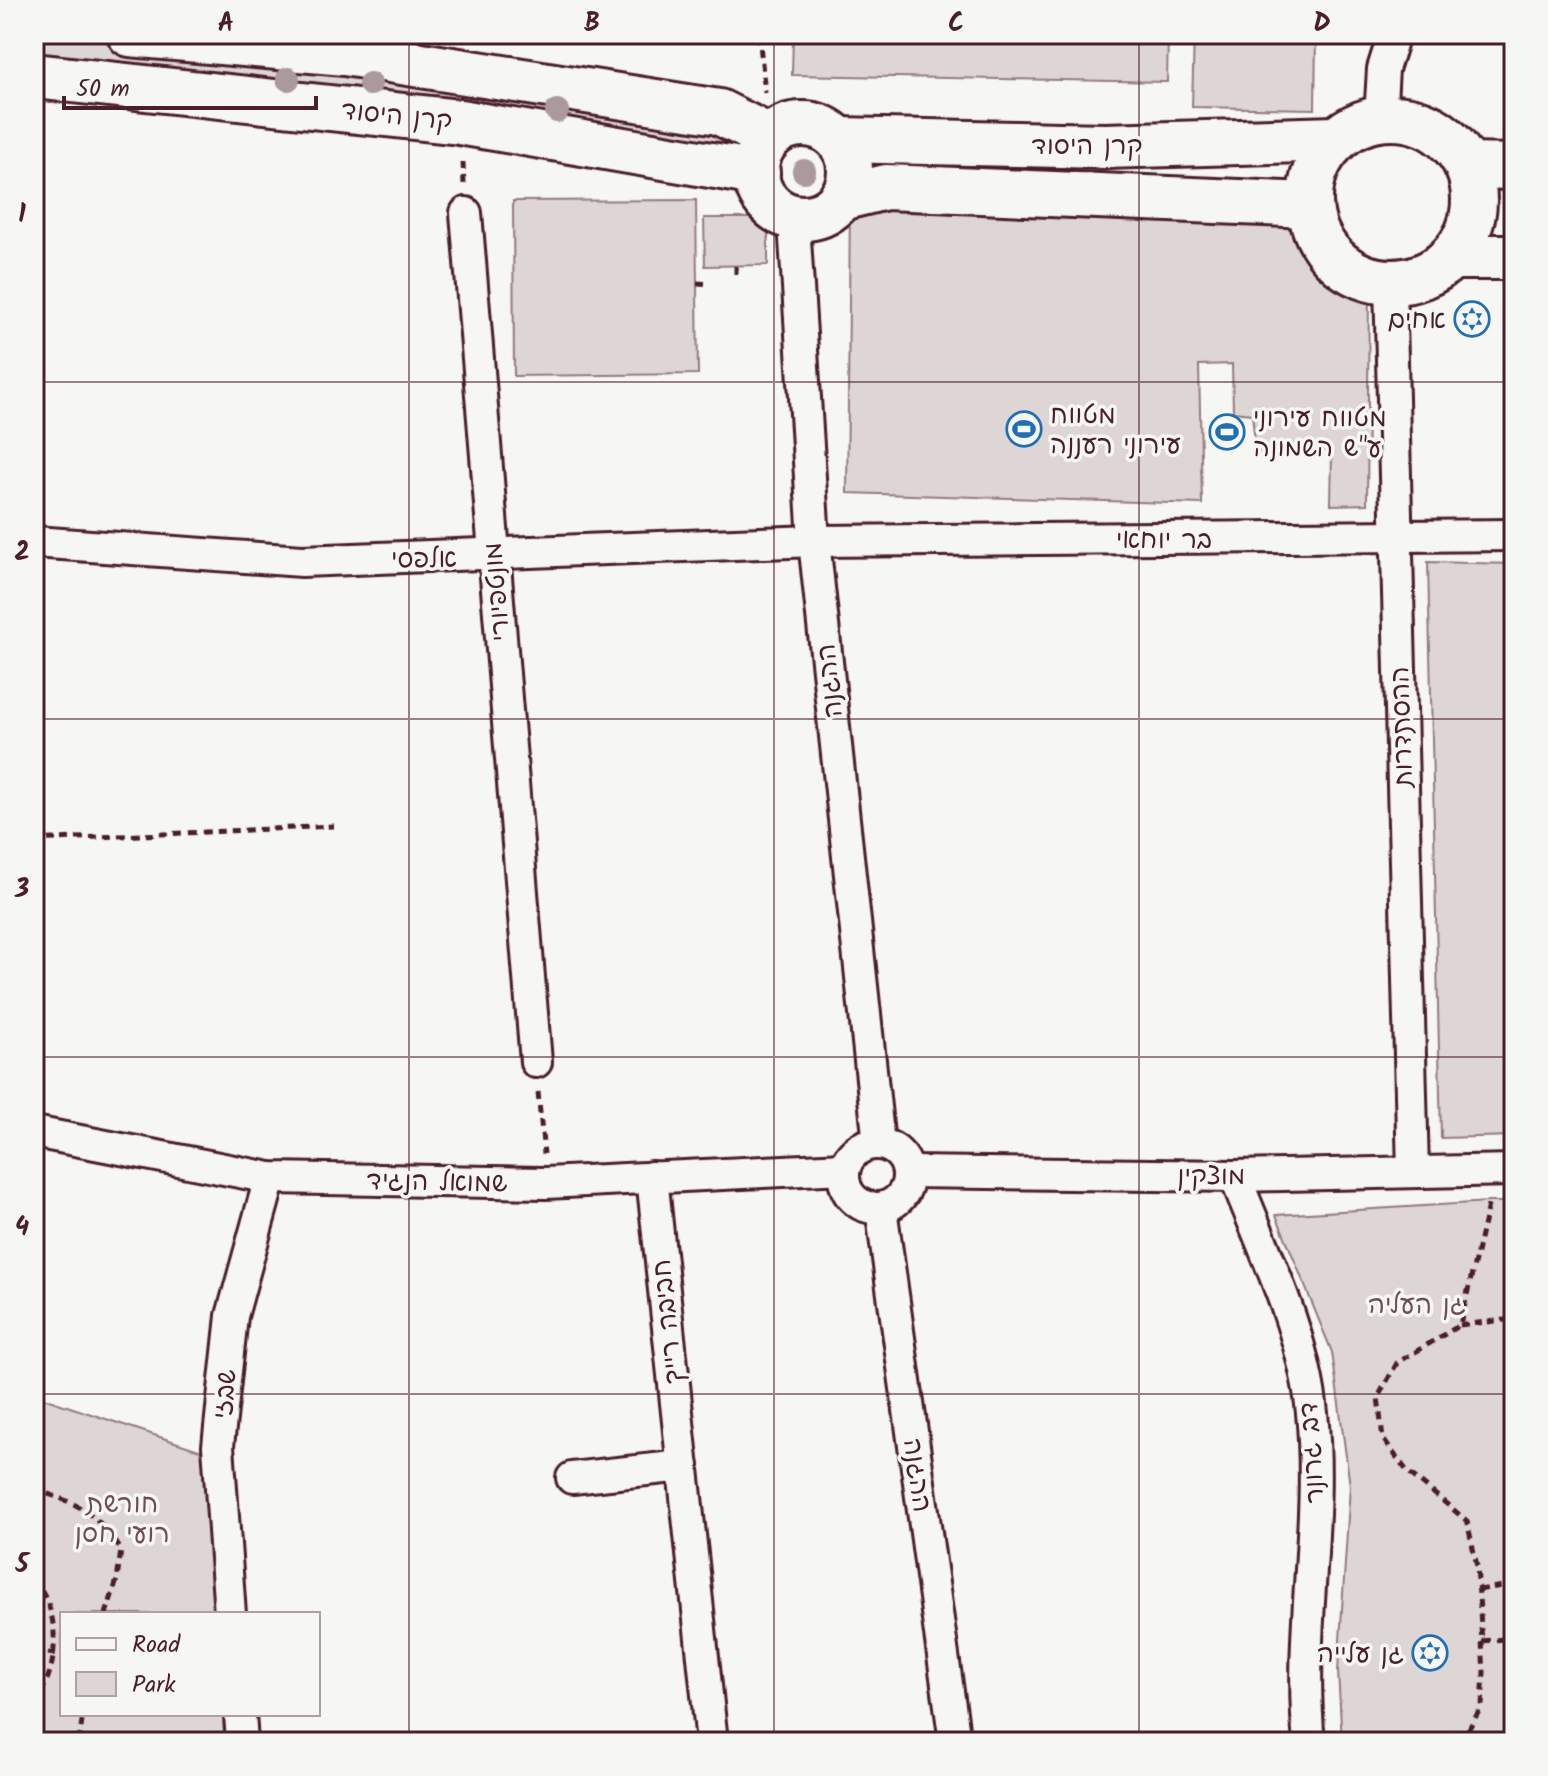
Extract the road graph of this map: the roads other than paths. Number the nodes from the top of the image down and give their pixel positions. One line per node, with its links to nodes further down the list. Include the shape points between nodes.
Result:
1 (130, 34): 3 (street, קרן היסוד)
2 (1394, 34): 5 (street, via 1383,69)
3 (343, 44): 6 (street, קרן היסוד, via 719,112)
4 (34, 76): 6 (street, קרן היסוד, via 460,122)
5 (1380, 119): 7 (street); 9 (street, via 1411,120 1435,130)
6 (764, 138): 8 (street, via 782,128 812,125); 14 (street, via 763,195 772,207)
7 (1336, 139): 8 (street, קרן היסוד, via 1105,146); 12 (street, via 1312,180)
8 (839, 140): 11 (street, via 850,169)
9 (1467, 166): 10 (street); 15 (street, via 1474,214)
10 (1514, 167)
11 (841, 198): 12 (street, קרן היסוד, via 886,187); 14 (street, via 831,209)
12 (1310, 205): 17 (street, via 1315,229 1344,267)
13 (466, 213): 22 (street, מונטפיורי)
14 (801, 218): 20 (street, ההגנה, via 795,239)
15 (1453, 257): 16 (street); 17 (street, via 1435,271)
16 (1514, 257)
17 (1390, 283): 19 (street, ההסתדרות)
18 (1514, 535): 19 (street, בר יוחאי)
19 (1396, 537): 20 (street, בר יוחאי); 29 (street, ההסתדרות)
20 (814, 541): 22 (street, אלפסי); 25 (street, ההגנה)
21 (34, 542): 22 (street, אלפסי, via 302,561)
22 (493, 556): 23 (street, מונטפיורי)
23 (536, 1062)
24 (34, 1132): 32 (street, שמואל הנגיד)
25 (879, 1144): 26 (street, via 853,1152); 28 (street, via 898,1153)
26 (844, 1168): 31 (street, שמואל הנגיד); 33 (street, via 852,1198)
27 (1514, 1170): 29 (street, מוצקין)
28 (908, 1172): 30 (street, מוצקין); 33 (street, via 899,1199)
29 (1413, 1172): 30 (street, מוצקין)
30 (1235, 1176): 41 (street, דב גרונר, via 1292,1325 1312,1411 1316,1526 1304,1684)
31 (652, 1177): 32 (street, שמואל הנגיד, via 546,1183); 34 (street, חביבה רייך)
32 (270, 1178): 36 (street, שבזי, via 232,1316 218,1446)
33 (881, 1208): 40 (street, ההגנה)
34 (683, 1466): 35 (street); 39 (street, חביבה רייך)
35 (572, 1478)
36 (230, 1612)
37 (240, 1716): 38 (street)
38 (242, 1742)
39 (712, 1742)
40 (955, 1742)
41 (1309, 1742)

